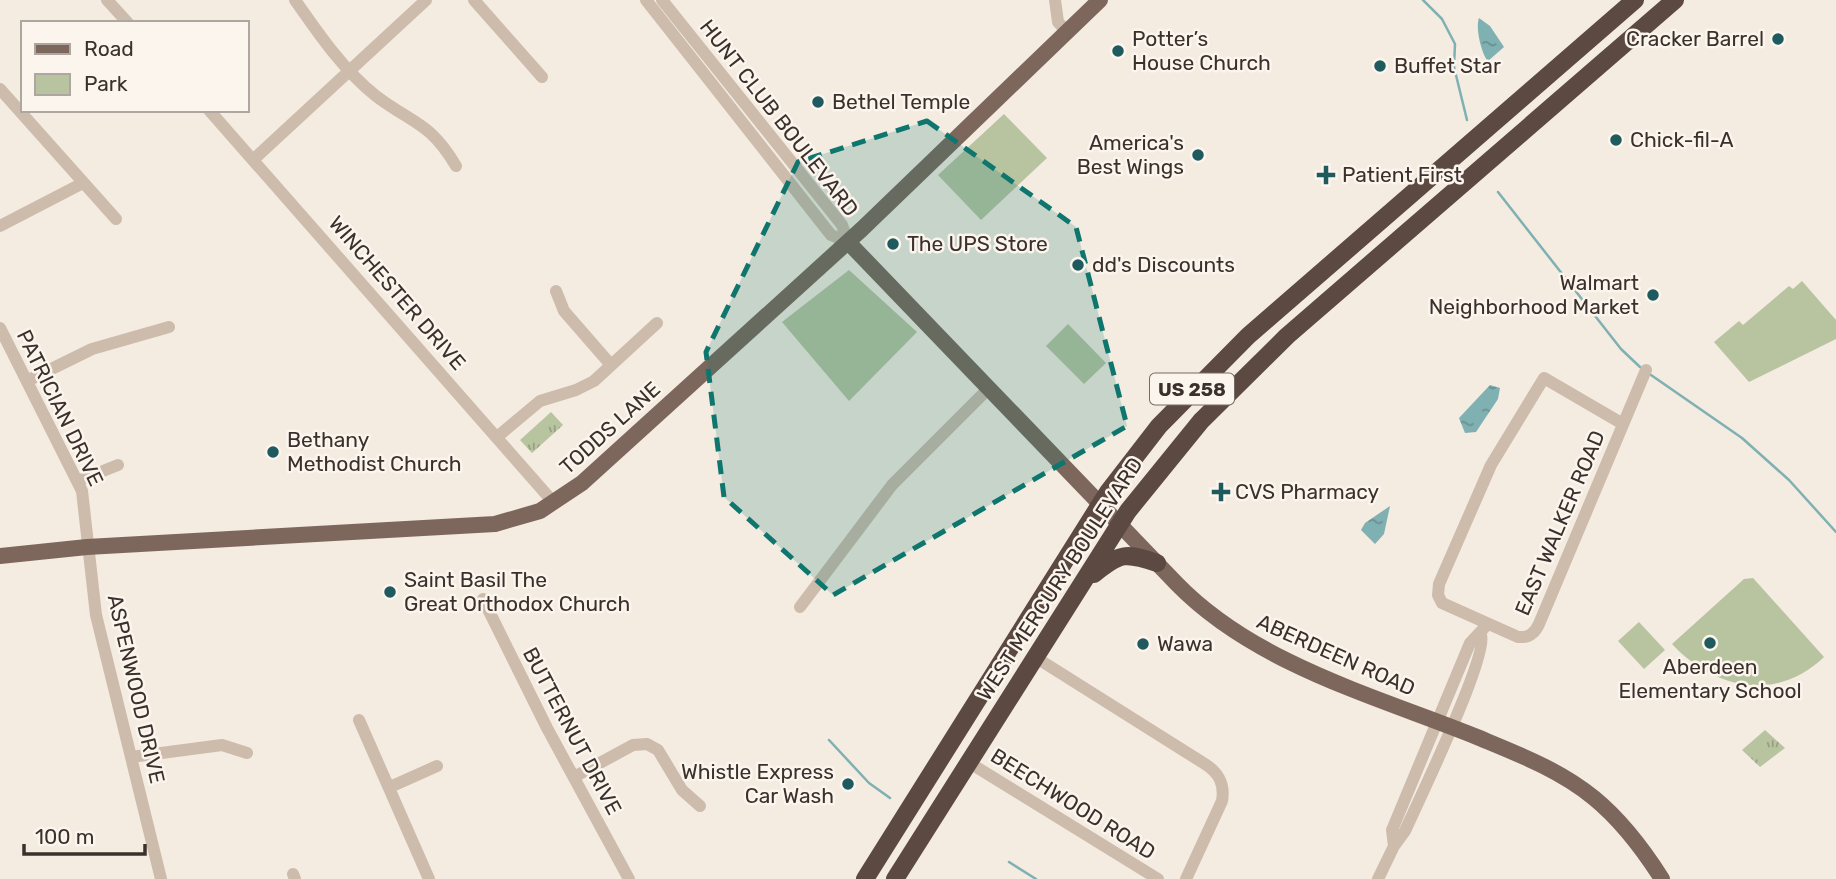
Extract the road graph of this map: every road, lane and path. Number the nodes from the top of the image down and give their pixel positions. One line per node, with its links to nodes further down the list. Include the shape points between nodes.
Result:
1 (107, 0): 11 (street)
2 (295, 0): 13 (street)
3 (426, 0): 13 (street)
4 (474, 0): 14 (street)
5 (646, 0): 22 (street, HUNT CLUB BOULEVARD, via 831,235)
6 (662, 0): 22 (street, HUNT CLUB BOULEVARD, via 842,225)
7 (1055, 0): 12 (street, via 1058,22)
8 (1100, 0): 12 (main road, TODDS LANE)
9 (1635, 0): 36 (highway, WEST MERCURY BOULEVARD / US 258, via 1223,358 1159,426)
10 (1675, 0): 37 (highway, WEST MERCURY BOULEVARD / US 258, via 1266,355 1192,431)
11 (126, 21)
12 (1067, 32): 22 (main road, TODDS LANE)
13 (349, 68): 17 (street); 18 (street, via 375,95 442,142)
14 (542, 77)
15 (0, 89): 19 (street)
16 (211, 112): 17 (street, WINCHESTER DRIVE)
17 (254, 159): 32 (street, WINCHESTER DRIVE)
18 (456, 166)
19 (83, 183): 20 (street); 21 (street)
20 (116, 219)
21 (0, 226)
22 (848, 242): 30 (main road, ABERDEEN ROAD); 35 (main road, TODDS LANE, via 582,483)
23 (556, 291): 27 (street, via 564,311)
24 (657, 323): 27 (street)
25 (169, 327): 29 (street, via 92,349)
26 (0, 328): 29 (street, PATRICIAN DRIVE)
27 (611, 365): 32 (street, via 584,387 540,401)
28 (1646, 370): 31 (street, EAST WALKER ROAD)
29 (27, 381): 34 (street, PATRICIAN DRIVE)
30 (988, 388): 36 (main road, ABERDEEN ROAD); 43 (street, via 892,485)
31 (1623, 424): 44 (street, EAST WALKER ROAD, via 1538,627 1521,637); 44 (street, via 1544,378 1487,474 1439,587 1438,598 1444,605)
32 (497, 437): 35 (street, WINCHESTER DRIVE)
33 (118, 464): 34 (street)
34 (78, 481): 38 (street, PATRICIAN DRIVE)
35 (554, 503): 38 (main road, TODDS LANE, via 495,524)
36 (1100, 504): 37 (main road, ABERDEEN ROAD); 59 (highway, WEST MERCURY BOULEVARD / US 258)
37 (1120, 524): 40 (main road, ABERDEEN ROAD); 41 (highway, WEST MERCURY BOULEVARD / US 258)
38 (87, 547): 39 (main road, TODDS LANE); 49 (street, ASPENWOOD DRIVE, via 96,615)
39 (0, 556)
40 (1157, 563): 41 (highway, via 1121,555); 47 (main road, ABERDEEN ROAD, via 1206,612 1249,642)
41 (1083, 583): 45 (highway, WEST MERCURY BOULEVARD / US 258)
42 (483, 599): 52 (street, BUTTERNUT DRIVE)
43 (800, 607)
44 (1484, 629): 47 (street, via 1483,649)
45 (1035, 657): 50 (highway, WEST MERCURY BOULEVARD / US 258); 61 (street, via 1219,777 1222,800)
46 (359, 720): 53 (street)
47 (1443, 724): 62 (street, via 1405,831); 63 (main road, ABERDEEN ROAD, via 1525,757 1584,790 1627,830)
48 (247, 753): 49 (street, via 222,746)
49 (131, 757): 56 (street, ASPENWOOD DRIVE)
50 (968, 762): 55 (highway, WEST MERCURY BOULEVARD / US 258); 60 (street, BEECHWOOD ROAD)
51 (437, 766): 53 (street)
52 (574, 777): 54 (street, via 632,745 647,744 658,750 682,790); 58 (street, BUTTERNUT DRIVE)
53 (390, 787): 57 (street)
54 (700, 806)
55 (901, 877)
56 (161, 879)
57 (429, 879)
58 (629, 879)
59 (865, 879)
60 (1158, 879)
61 (1186, 879)
62 (1378, 879)
63 (1662, 879)

